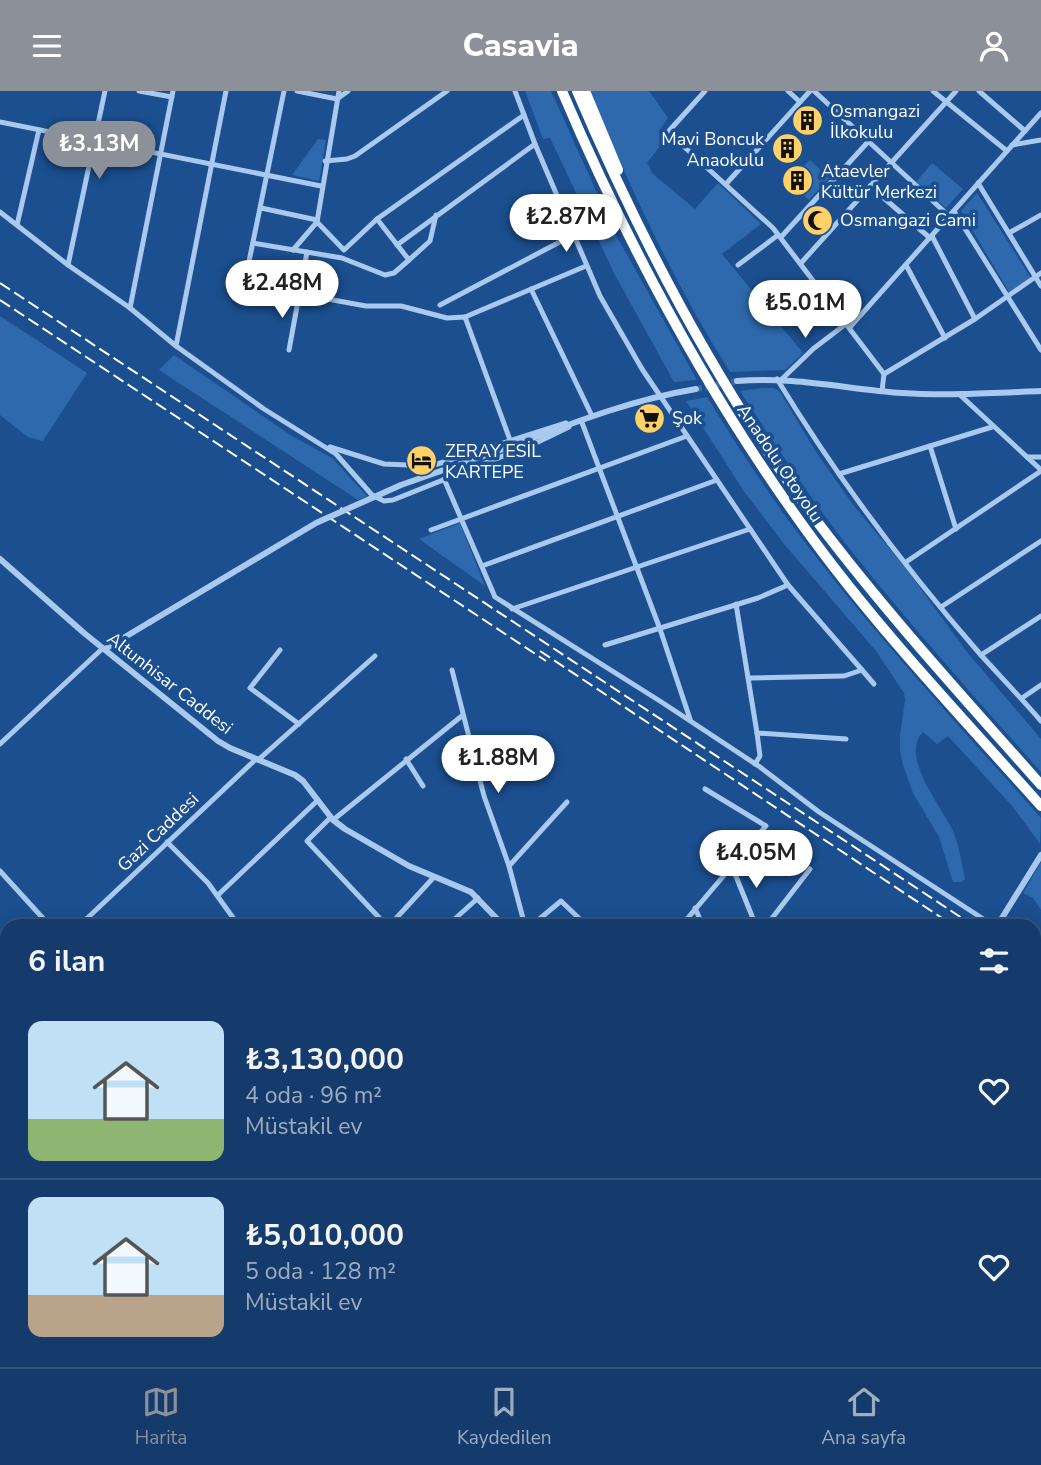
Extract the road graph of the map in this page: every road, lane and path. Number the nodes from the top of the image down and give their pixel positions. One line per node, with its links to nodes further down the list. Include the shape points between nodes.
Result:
1 (104, 91): 28 (street)
2 (139, 91): 19 (street)
3 (226, 91): 36 (street)
4 (284, 91): 38 (street)
5 (297, 91): 20 (street)
6 (339, 91): 20 (street)
7 (348, 91): 20 (street)
8 (447, 91): 35 (street, via 355,156)
9 (515, 91): 24 (street)
10 (562, 91): 148 (highway, Anadolu Otoyolu, via 665,307 749,447 866,606)
11 (577, 91): 58 (highway, Anadolu Otoyolu)
12 (585, 91): 58 (highway)
13 (705, 91): 40 (street, via 668,132)
14 (788, 91): 21 (street)
15 (812, 91): 21 (street); 30 (street)
16 (933, 91): 22 (street)
17 (956, 91): 22 (street)
18 (979, 91): 27 (street)
19 (172, 94): 34 (street)
20 (337, 99): 35 (street)
21 (800, 102): 40 (street)
22 (946, 102): 33 (street); 37 (street)
23 (1041, 113): 27 (street)
24 (524, 115): 31 (street); 49 (street)
25 (0, 122): 26 (street)
26 (39, 130): 28 (street); 51 (street)
27 (1025, 131): 32 (street)
28 (93, 139): 34 (street); 65 (street)
29 (1041, 140): 32 (street)
30 (867, 143): 37 (street); 54 (street)
31 (535, 144): 46 (street); 53 (street)
32 (1012, 145): 33 (street)
33 (1007, 151): 39 (street)
34 (161, 154): 36 (street); 76 (street)
35 (325, 161): 41 (street)
36 (212, 164): 38 (street); 81 (street)
37 (890, 164): 42 (street); 48 (street)
38 (268, 176): 41 (street); 43 (street)
39 (978, 183): 44 (street); 52 (street)
40 (726, 184): 54 (street)
41 (321, 186): 50 (street)
42 (870, 186): 55 (street); 64 (street)
43 (261, 208): 50 (street); 56 (street)
44 (954, 211): 48 (street); 74 (street)
45 (0, 212): 51 (street)
46 (436, 215): 57 (street); 63 (street, via 430,241)
47 (1041, 215): 52 (street)
48 (949, 216): 55 (street)
49 (377, 219): 57 (street); 60 (street)
50 (317, 221): 59 (street); 60 (street)
51 (17, 225): 65 (street)
52 (1009, 233): 69 (street)
53 (573, 235): 68 (street); 75 (street)
54 (780, 236): 64 (street); 66 (street)
55 (931, 237): 67 (street); 78 (street)
56 (253, 243): 59 (street); 70 (street)
57 (397, 245): 63 (street)
58 (650, 248): 143 (highway, Anadolu Otoyolu, via 705,351 819,523 883,605)
59 (293, 250): 61 (street)
60 (344, 250): 62 (street)
61 (307, 252): 62 (street); 73 (street)
62 (342, 258): 63 (street, via 385,275)
63 (409, 260)
64 (801, 263): 79 (street)
65 (68, 265): 76 (street)
66 (738, 265)
67 (906, 265): 79 (street); 80 (street)
68 (586, 266): 72 (street); 91 (street)
69 (1038, 275): 71 (street); 74 (street)
70 (246, 276)
71 (1041, 286)
72 (531, 289): 77 (street); 92 (street)
73 (300, 294): 77 (street); 83 (street)
74 (1007, 298): 78 (street); 82 (street)
75 (440, 305)
76 (130, 308): 81 (street)
77 (464, 317): 96 (street)
78 (975, 319): 80 (street)
79 (849, 325): 84 (street); 85 (street)
80 (945, 338): 84 (street)
81 (176, 346): 97 (street)
82 (1041, 349)
83 (289, 350)
84 (884, 374): 88 (street)
85 (780, 379): 86 (street); 88 (street); 103 (street)
86 (737, 381)
87 (696, 389): 91 (street)
88 (882, 391): 90 (street)
89 (1041, 391): 90 (street)
90 (959, 394): 94 (street)
91 (660, 395): 92 (street); 95 (street)
92 (592, 416): 93 (street)
93 (581, 420): 96 (street); 101 (street); 104 (street); 123 (street, bridge, via 401,485 316,523)
94 (992, 427): 98 (street); 99 (street)
95 (687, 436): 101 (street); 105 (street)
96 (510, 440): 97 (street, via 423,467 384,464)
97 (320, 444): 104 (street, via 341,459 366,490 384,501)
98 (930, 446): 103 (street); 109 (street)
99 (1027, 457): 100 (street); 102 (street)
100 (1041, 457)
101 (599, 467): 106 (street); 107 (street)
102 (1041, 471): 109 (street)
103 (839, 474): 113 (street)
104 (444, 479): 107 (street)
105 (717, 480): 106 (street); 108 (street)
106 (617, 516): 114 (street); 115 (street)
107 (462, 518): 110 (street); 114 (street)
108 (750, 529): 115 (street); 116 (street)
109 (956, 529): 113 (street)
110 (431, 530)
111 (1041, 541): 118 (street)
112 (0, 559): 123 (street, Altunhisar Caddesi)
113 (906, 562): 118 (street)
114 (482, 566): 119 (street, via 495,597)
115 (636, 567): 119 (street); 121 (street)
116 (789, 585): 117 (street); 128 (street)
117 (736, 604): 121 (street); 129 (street)
118 (941, 607): 125 (street)
119 (512, 609): 134 (street)
120 (1041, 616): 125 (street)
121 (660, 629): 122 (street); 134 (street)
122 (606, 645)
123 (104, 649): 139 (street); 140 (street, Altunhisar Caddesi, via 218,741)
124 (280, 650): 136 (street, via 250,688)
125 (981, 655): 132 (street)
126 (375, 656): 136 (street, Gazi Caddesi)
127 (452, 670): 133 (street)
128 (862, 670): 129 (street, via 844,676); 130 (street)
129 (749, 678): 137 (street)
130 (874, 684)
131 (1041, 685): 132 (street)
132 (1022, 698): 135 (street)
133 (463, 715): 141 (street); 153 (street, via 484,796)
134 (690, 721): 142 (street)
135 (1041, 721)
136 (299, 724): 140 (street, Gazi Caddesi)
137 (757, 733): 138 (street); 142 (street, via 760,756)
138 (846, 739)
139 (0, 744)
140 (257, 759): 146 (street, Altunhisar Caddesi, via 295,775); 150 (street, Gazi Caddesi)
141 (406, 759): 144 (street); 149 (street)
142 (755, 764): 174 (street, via 819,812)
143 (1041, 785)
144 (423, 786)
145 (705, 789): 152 (street, via 766,826)
146 (318, 800): 149 (street, Altunhisar Caddesi); 157 (street)
147 (567, 801): 153 (street)
148 (1041, 806)
149 (332, 818): 156 (street, Altunhisar Caddesi, via 374,847); 163 (street, via 307,841)
150 (167, 842): 157 (street); 161 (street, Gazi Caddesi)
151 (1041, 855): 175 (street)
152 (732, 864): 159 (street); 172 (street)
153 (509, 866): 167 (street)
154 (810, 869): 173 (street)
155 (0, 871): 160 (street)
156 (434, 877): 158 (street, Altunhisar Caddesi); 164 (street)
157 (218, 895): 162 (street)
158 (478, 898): 165 (street); 166 (street, Altunhisar Caddesi)
159 (695, 908): 170 (street); 171 (street)
160 (44, 919)
161 (86, 919)
162 (234, 919)
163 (381, 919)
164 (395, 919)
165 (455, 919)
166 (498, 919)
167 (523, 919)
168 (539, 919): 169 (street, via 561,901)
169 (580, 919)
170 (686, 919)
171 (700, 919)
172 (753, 919)
173 (771, 919)
174 (984, 919)
175 (1000, 919)

